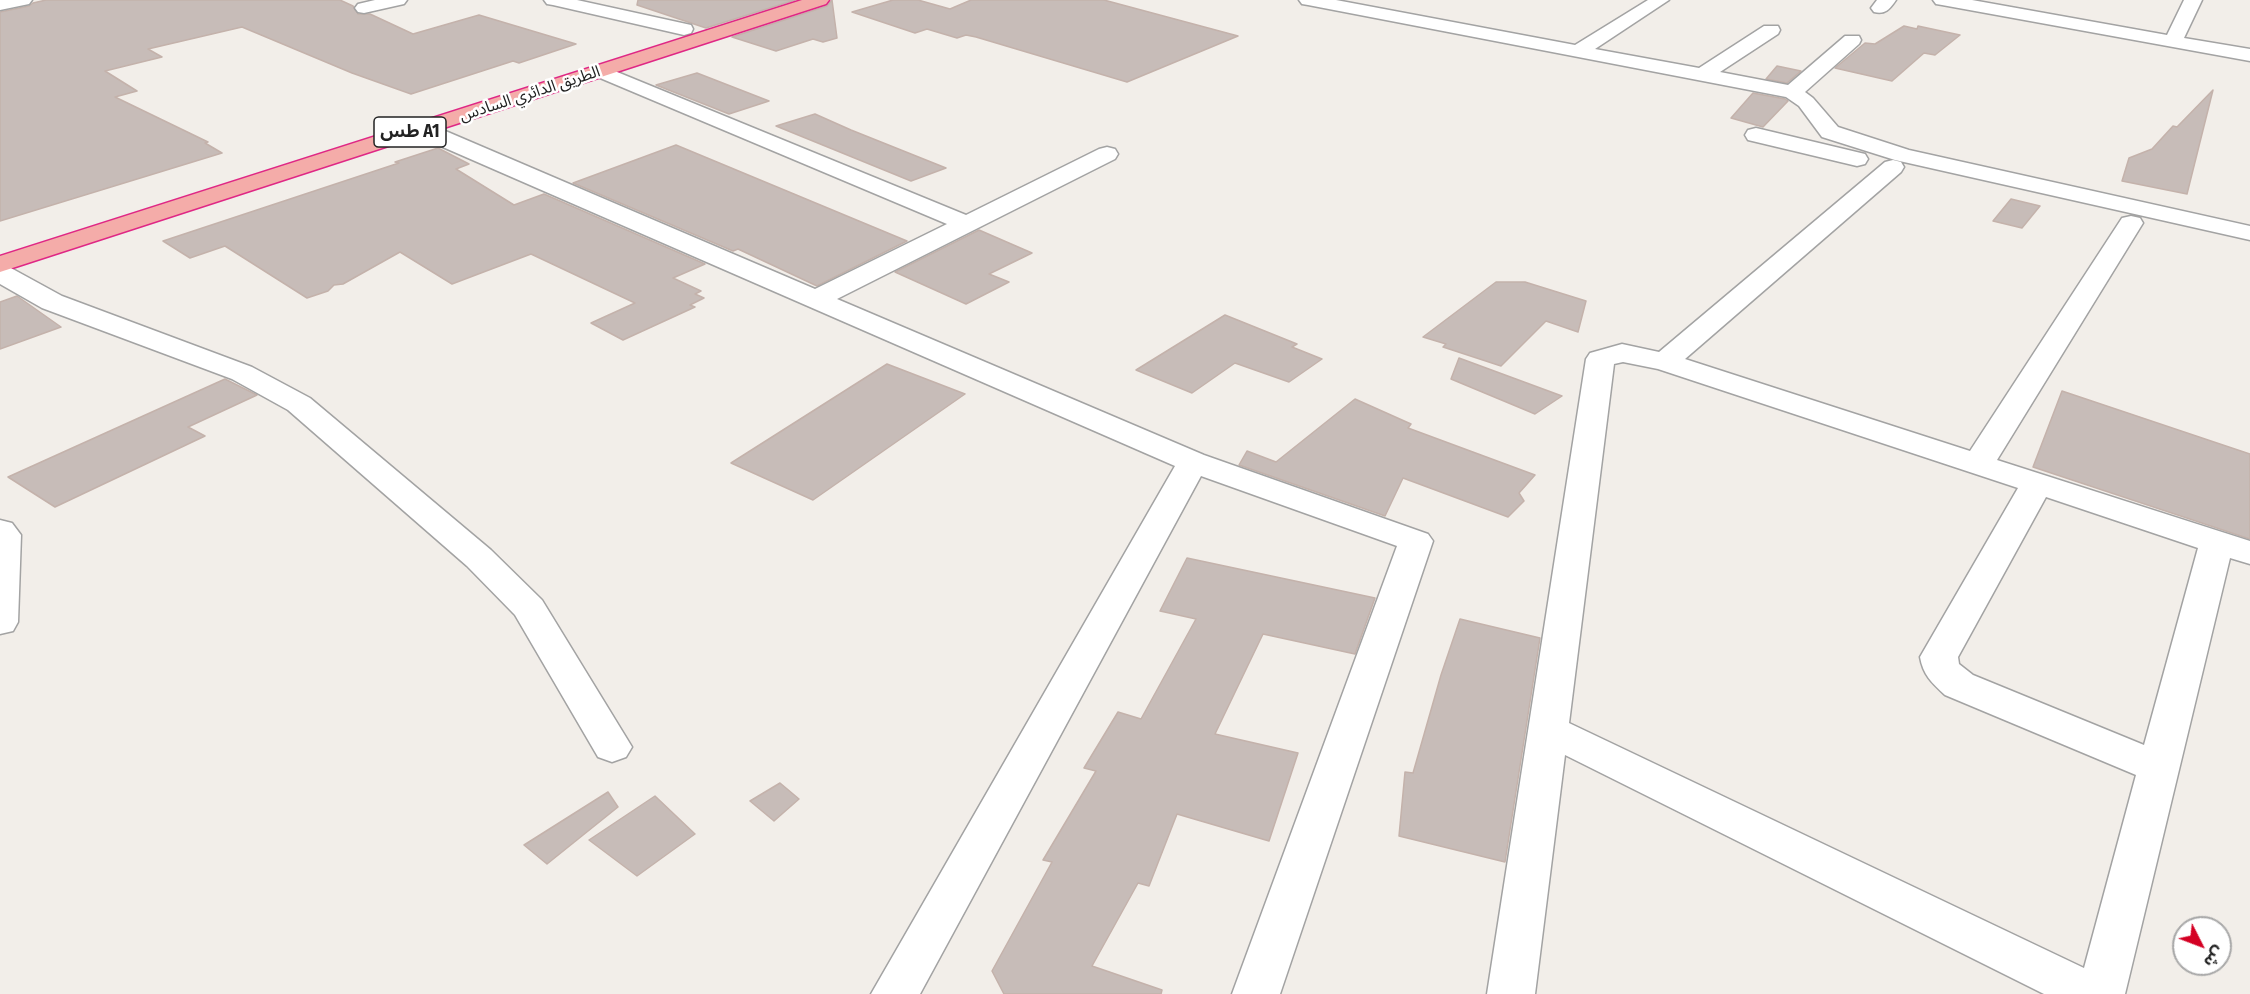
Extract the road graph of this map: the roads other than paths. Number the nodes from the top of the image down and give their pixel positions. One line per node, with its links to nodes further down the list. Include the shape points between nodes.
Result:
1 (23, 0): 10 (street)
2 (398, 0): 11 (street)
3 (553, 0): 12 (street)
4 (776, 0): 12 (highway, الطريق الدائري السادس / طس A1)
5 (820, 0): 18 (highway, الطريق الدائري السادس / طس A1)
6 (1308, 0): 16 (street)
7 (1660, 0): 16 (street)
8 (1942, 0): 15 (street)
9 (2193, 0): 15 (street)
10 (0, 5)
11 (364, 8)
12 (684, 29): 27 (highway, الطريق الدائري السادس / طس A1)
13 (1771, 30): 19 (street)
14 (1851, 40): 20 (street)
15 (2173, 42): 17 (street)
16 (1578, 51): 19 (street)
17 (2250, 55)
18 (600, 71): 21 (highway, الطريق الدائري السادس / طس A1); 26 (street)
19 (1704, 74): 20 (street)
20 (1792, 92): 28 (street, via 1806,102 1830,132 1858,142)
21 (421, 129): 30 (highway, الطريق الدائري السادس / طس A1); 34 (street)
22 (1756, 135): 24 (street)
23 (1107, 154): 26 (street)
24 (1893, 167): 25 (street); 35 (street)
25 (2132, 223): 31 (street); 37 (street)
26 (968, 224): 34 (street)
27 (32, 233): 29 (highway, الطريق الدائري السادس / طس A1); 30 (highway)
28 (2250, 233)
29 (0, 243)
30 (53, 247): 32 (highway, الطريق الدائري السادس / طس A1)
31 (2250, 250)
32 (0, 264)
33 (0, 273): 43 (street, via 52,302 242,374 299,404 479,558 529,608)
34 (816, 299): 36 (street)
35 (1665, 362): 37 (street); 42 (street, via 1622,353 1600,358)
36 (1193, 462): 45 (street); 46 (street, via 1416,541)
37 (1978, 464): 38 (street)
38 (2037, 484): 40 (street); 44 (street, via 1939,657 1941,669 1959,685)
39 (0, 530): 41 (street, via 5,556)
40 (2233, 548): 44 (street)
41 (0, 622)
42 (1549, 730): 47 (street); 48 (street)
43 (612, 747)
44 (2159, 768): 49 (street)
45 (895, 994)
46 (1256, 994)
47 (1511, 994)
48 (2091, 994)
49 (2101, 994)

